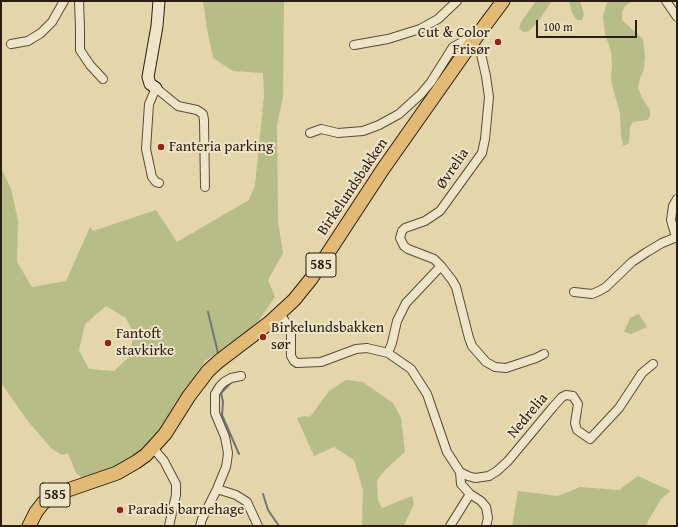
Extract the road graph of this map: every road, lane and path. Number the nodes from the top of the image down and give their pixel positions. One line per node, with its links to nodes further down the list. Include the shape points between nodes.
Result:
1 (64, 1): 8 (street, via 52,22 41,33 28,41)
2 (79, 1): 11 (street, via 80,50)
3 (159, 1): 12 (street, via 148,77 150,84)
4 (457, 1): 9 (street, via 438,19 420,29 388,40)
5 (503, 1): 10 (main road, Birkelundsbakken / 585)
6 (666, 1): 7 (street)
7 (677, 18)
8 (11, 44)
9 (354, 44)
10 (471, 44): 13 (street, via 462,42 453,47 431,82 399,114 363,131 338,133 321,129); 18 (street, Øvrelia, via 480,50 488,87 489,103 482,153 440,211 425,221 405,228 400,238 408,249 434,260); 20 (main road, Birkelundsbakken / 585, via 383,169 311,279)
11 (103, 79)
12 (156, 88): 14 (street, via 149,104 146,149 152,176); 15 (street, via 178,106 203,114)
13 (310, 133)
14 (159, 183)
15 (205, 187)
16 (677, 199): 17 (street, via 671,220)
17 (676, 237): 19 (street, via 632,262 600,291 592,294)
18 (441, 266): 21 (street, via 406,303); 22 (street, via 456,287 472,346 486,362 495,367 506,368)
19 (574, 292)
20 (280, 313): 21 (street, via 291,331 291,356 297,363 321,362 356,349); 25 (main road, Birkelundsbakken / 585, via 208,371)
21 (388, 353): 26 (street, via 405,363 416,375 427,394 444,446)
22 (544, 354)
23 (654, 364): 26 (street, Nedrelia, via 642,373 619,408 590,439 577,430 575,423 578,404 573,396 566,395 497,471 489,476 476,478)
24 (241, 376): 27 (street, via 224,382 215,394 216,413 228,453 226,467)
25 (153, 448): 29 (main road, Birkelundsbakken / 585, via 118,473 49,499 36,512); 30 (street, via 164,461 176,484)
26 (460, 472): 28 (street, via 461,484)
27 (217, 489): 31 (street); 32 (street, via 236,495 247,502)
28 (470, 494): 33 (street); 34 (street, via 486,507)
29 (29, 526)
30 (169, 526)
31 (200, 526)
32 (258, 526)
33 (450, 526)
34 (486, 526)

